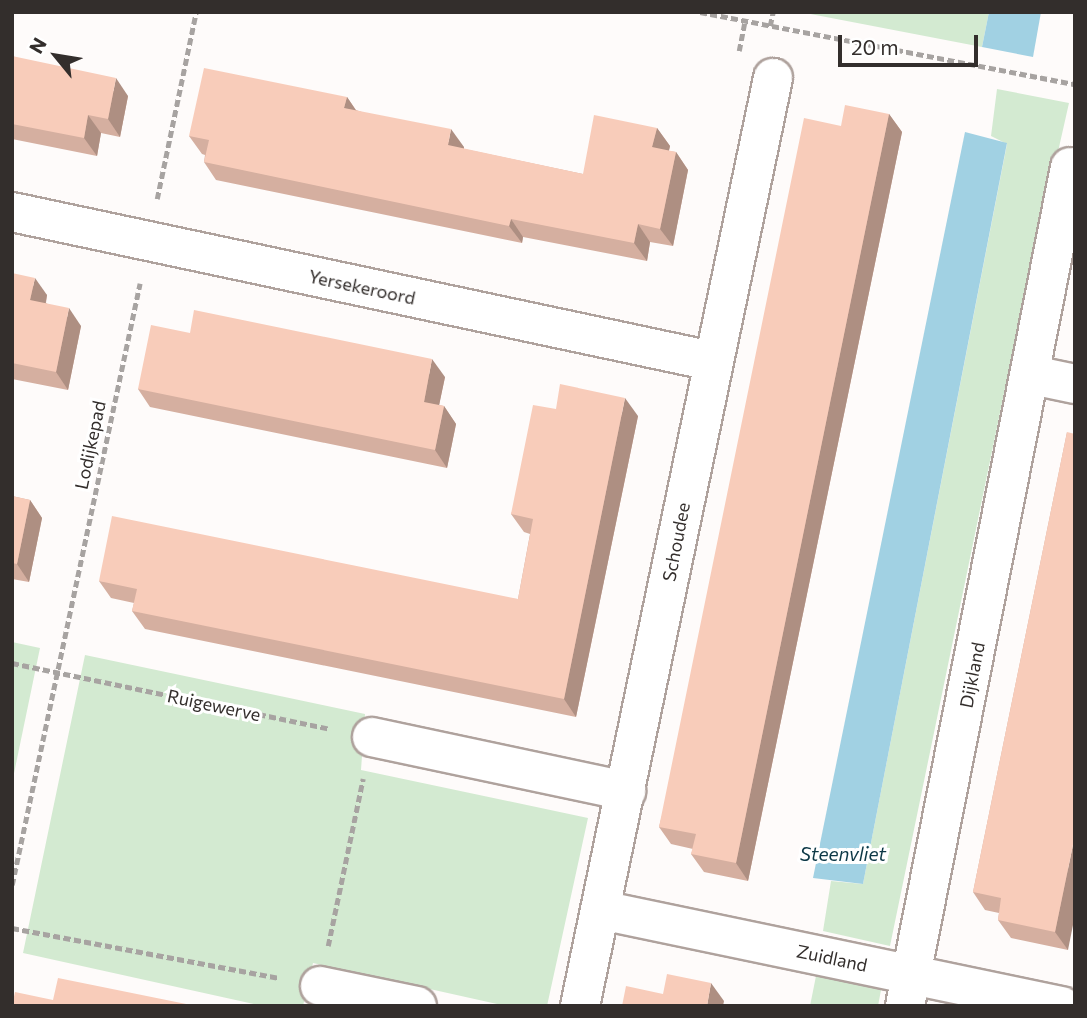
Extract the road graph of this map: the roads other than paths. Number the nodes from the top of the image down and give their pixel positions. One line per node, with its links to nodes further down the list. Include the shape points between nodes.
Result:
1 (773, 78): 4 (street, Schoudee)
2 (1070, 167): 5 (street, Dijkland)
3 (12, 212): 4 (street, Yersekeroord)
4 (712, 361): 8 (street, Schoudee)
5 (1032, 375): 6 (street); 11 (street, Dijkland)
6 (1075, 384)
7 (372, 737): 8 (street)
8 (626, 791): 9 (street, Schoudee)
9 (601, 910): 11 (street, Zuidland); 13 (street, Schoudee)
10 (320, 986): 12 (street)
11 (909, 990): 14 (street, Zuidland)
12 (417, 1006)
13 (580, 1006)
14 (1062, 1006)

